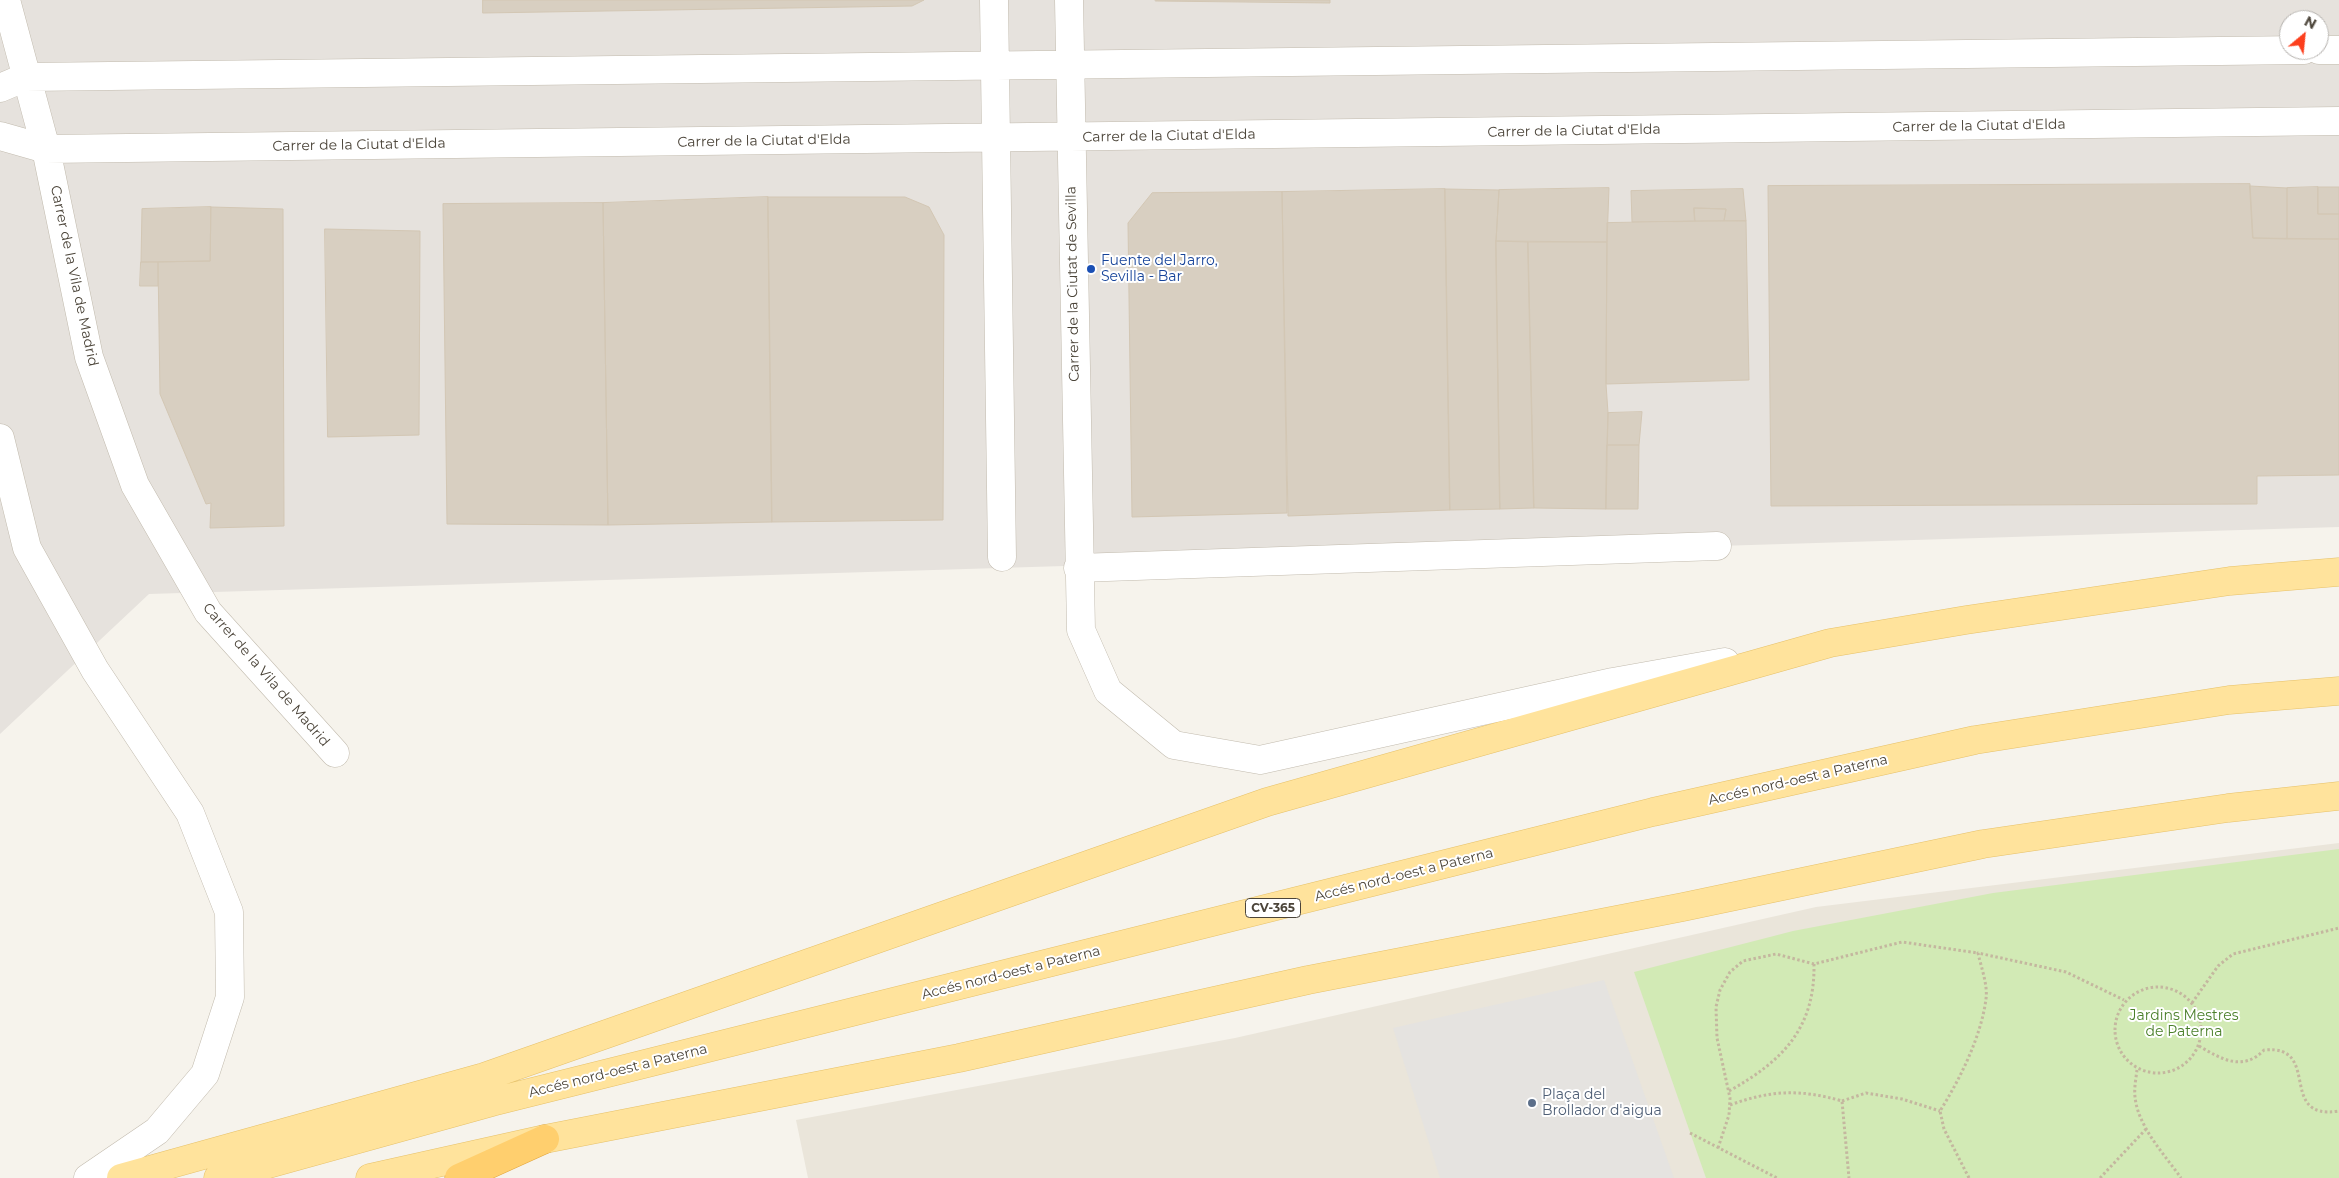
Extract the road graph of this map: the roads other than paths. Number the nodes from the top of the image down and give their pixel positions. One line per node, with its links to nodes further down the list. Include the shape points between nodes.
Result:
1 (6, 0): 7 (street, Carrer de la Vila de Madrid)
2 (994, 0): 6 (street)
3 (1069, 0): 5 (street, Carrer de la Ciutat de Sevilla)
4 (2279, 50): 5 (street)
5 (1070, 64): 6 (street); 11 (street, Carrer de la Ciutat de Sevilla)
6 (995, 66): 7 (street); 12 (street)
7 (26, 77): 8 (street); 13 (street, Carrer de la Vila de Madrid)
8 (0, 88)
9 (2339, 122): 11 (street, Carrer de la Ciutat d'Elda)
10 (0, 136): 13 (street, Carrer de la Ciutat d'Elda)
11 (1071, 137): 12 (street, Carrer de la Ciutat d'Elda); 17 (street, Carrer de la Ciutat de Sevilla)
12 (996, 138): 13 (street, Carrer de la Ciutat d'Elda); 16 (street)
13 (46, 149): 21 (street, Carrer de la Vila de Madrid, via 89,357 135,485 208,612)
14 (0, 438): 24 (street, via 27,548 95,670 190,814 229,912 230,997 205,1074 157,1131)
15 (1717, 546): 17 (street)
16 (1002, 557)
17 (1078, 568): 19 (street, Carrer de la Ciutat de Sevilla, via 1081,630 1108,691 1174,745 1260,760 1613,682)
18 (2339, 572): 19 (main road, via 2230,581)
19 (1830, 643): 25 (main road, via 1267,802 484,1077)
20 (2339, 691): 26 (main road, Accés nord-oest a Paterna / CV-365, via 2229,700 1975,740 1663,810 492,1102)
21 (334, 753)
22 (2339, 796): 23 (main road, via 2228,808 1983,844 1683,907 1308,980 959,1058)
23 (545, 1139): 27 (main road); 28 (highway)
24 (88, 1178)
25 (121, 1178)
26 (218, 1178)
27 (370, 1178)
28 (459, 1178)

